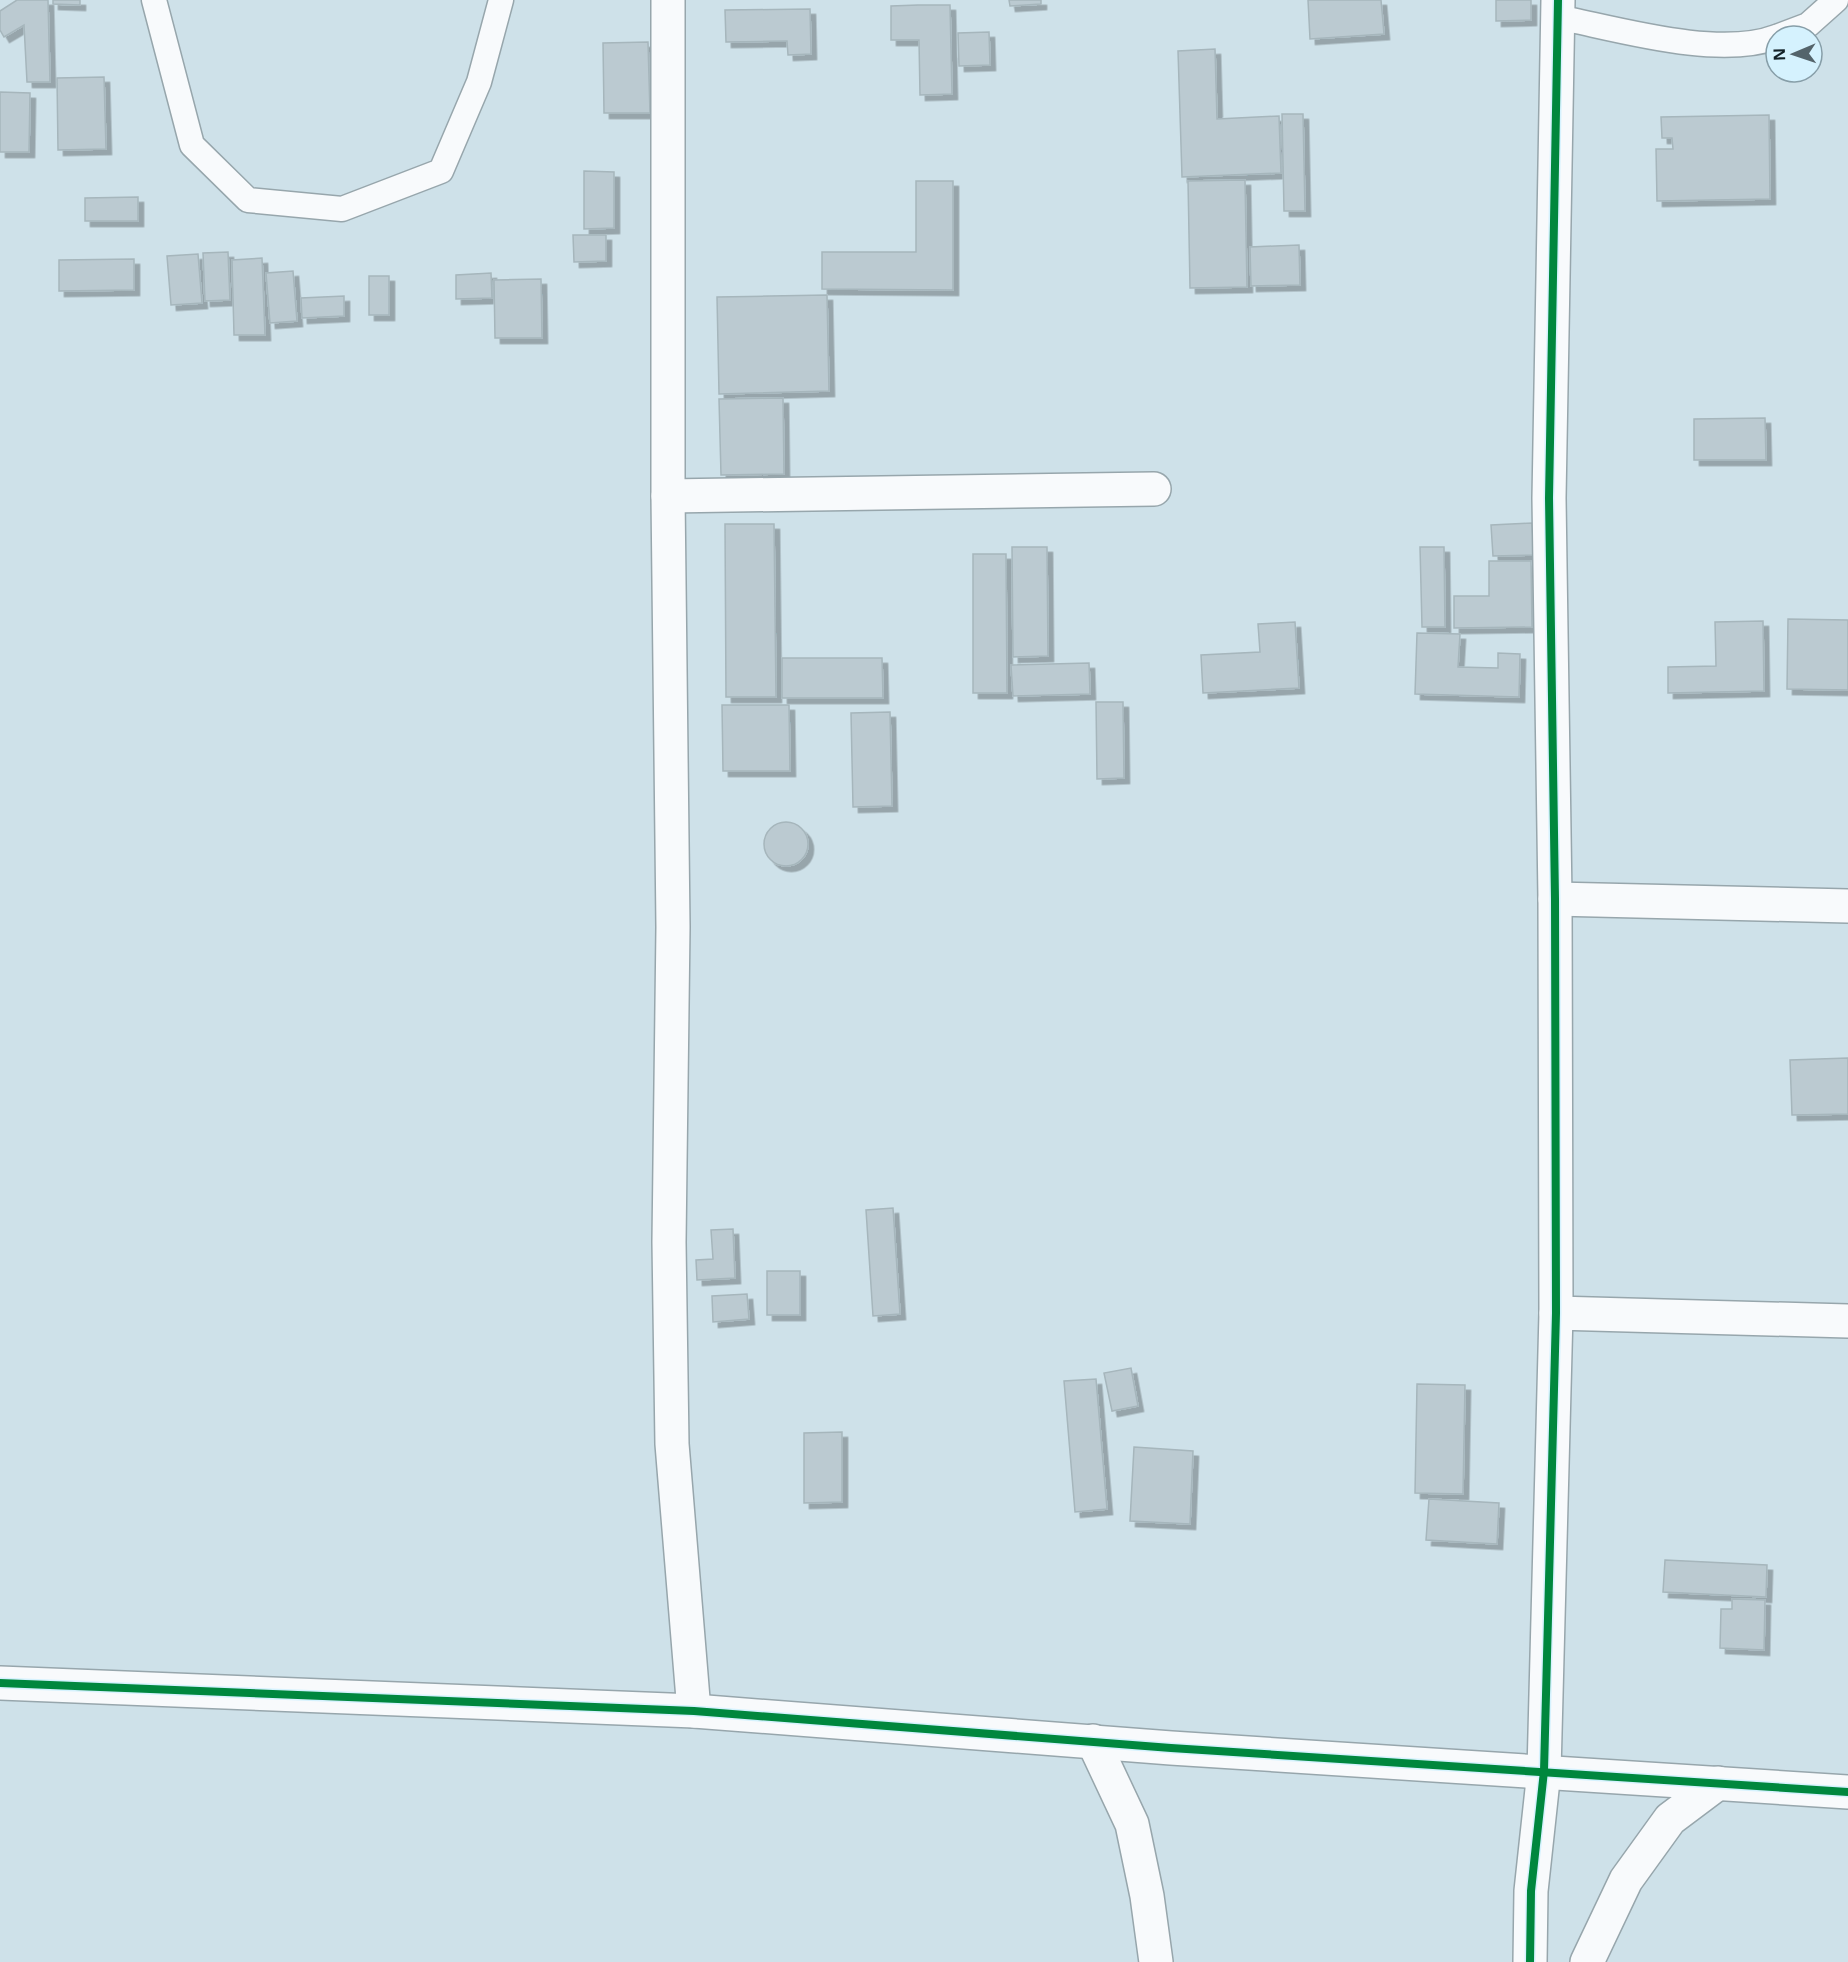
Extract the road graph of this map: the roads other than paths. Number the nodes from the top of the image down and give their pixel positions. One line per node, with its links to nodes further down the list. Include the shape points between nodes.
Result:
1 (154, 0): 2 (lane, via 192,145 248,200 342,208 441,171 479,82)
2 (501, 0)
3 (668, 0): 9 (street)
4 (1836, 0): 6 (lane)
5 (1558, 9): 7 (lane, via 1670,40 1717,46); 10 (street, via 1549,498)
6 (1809, 24)
7 (1764, 42)
8 (1154, 489): 9 (street)
9 (668, 496): 15 (street, via 673,927 669,1242 672,1444)
10 (1555, 899): 11 (street); 12 (street)
11 (1848, 906)
12 (1556, 1313): 13 (street); 17 (street)
13 (1848, 1321)
14 (0, 1683): 15 (street)
15 (694, 1711): 16 (street)
16 (1093, 1741): 17 (street); 20 (street, via 1132,1824)
17 (1544, 1771): 18 (street); 21 (street, via 1531,1890)
18 (1718, 1783): 19 (street); 22 (street, via 1670,1819 1626,1880)
19 (1848, 1792)
20 (1156, 1962)
21 (1530, 1962)
22 (1587, 1962)

